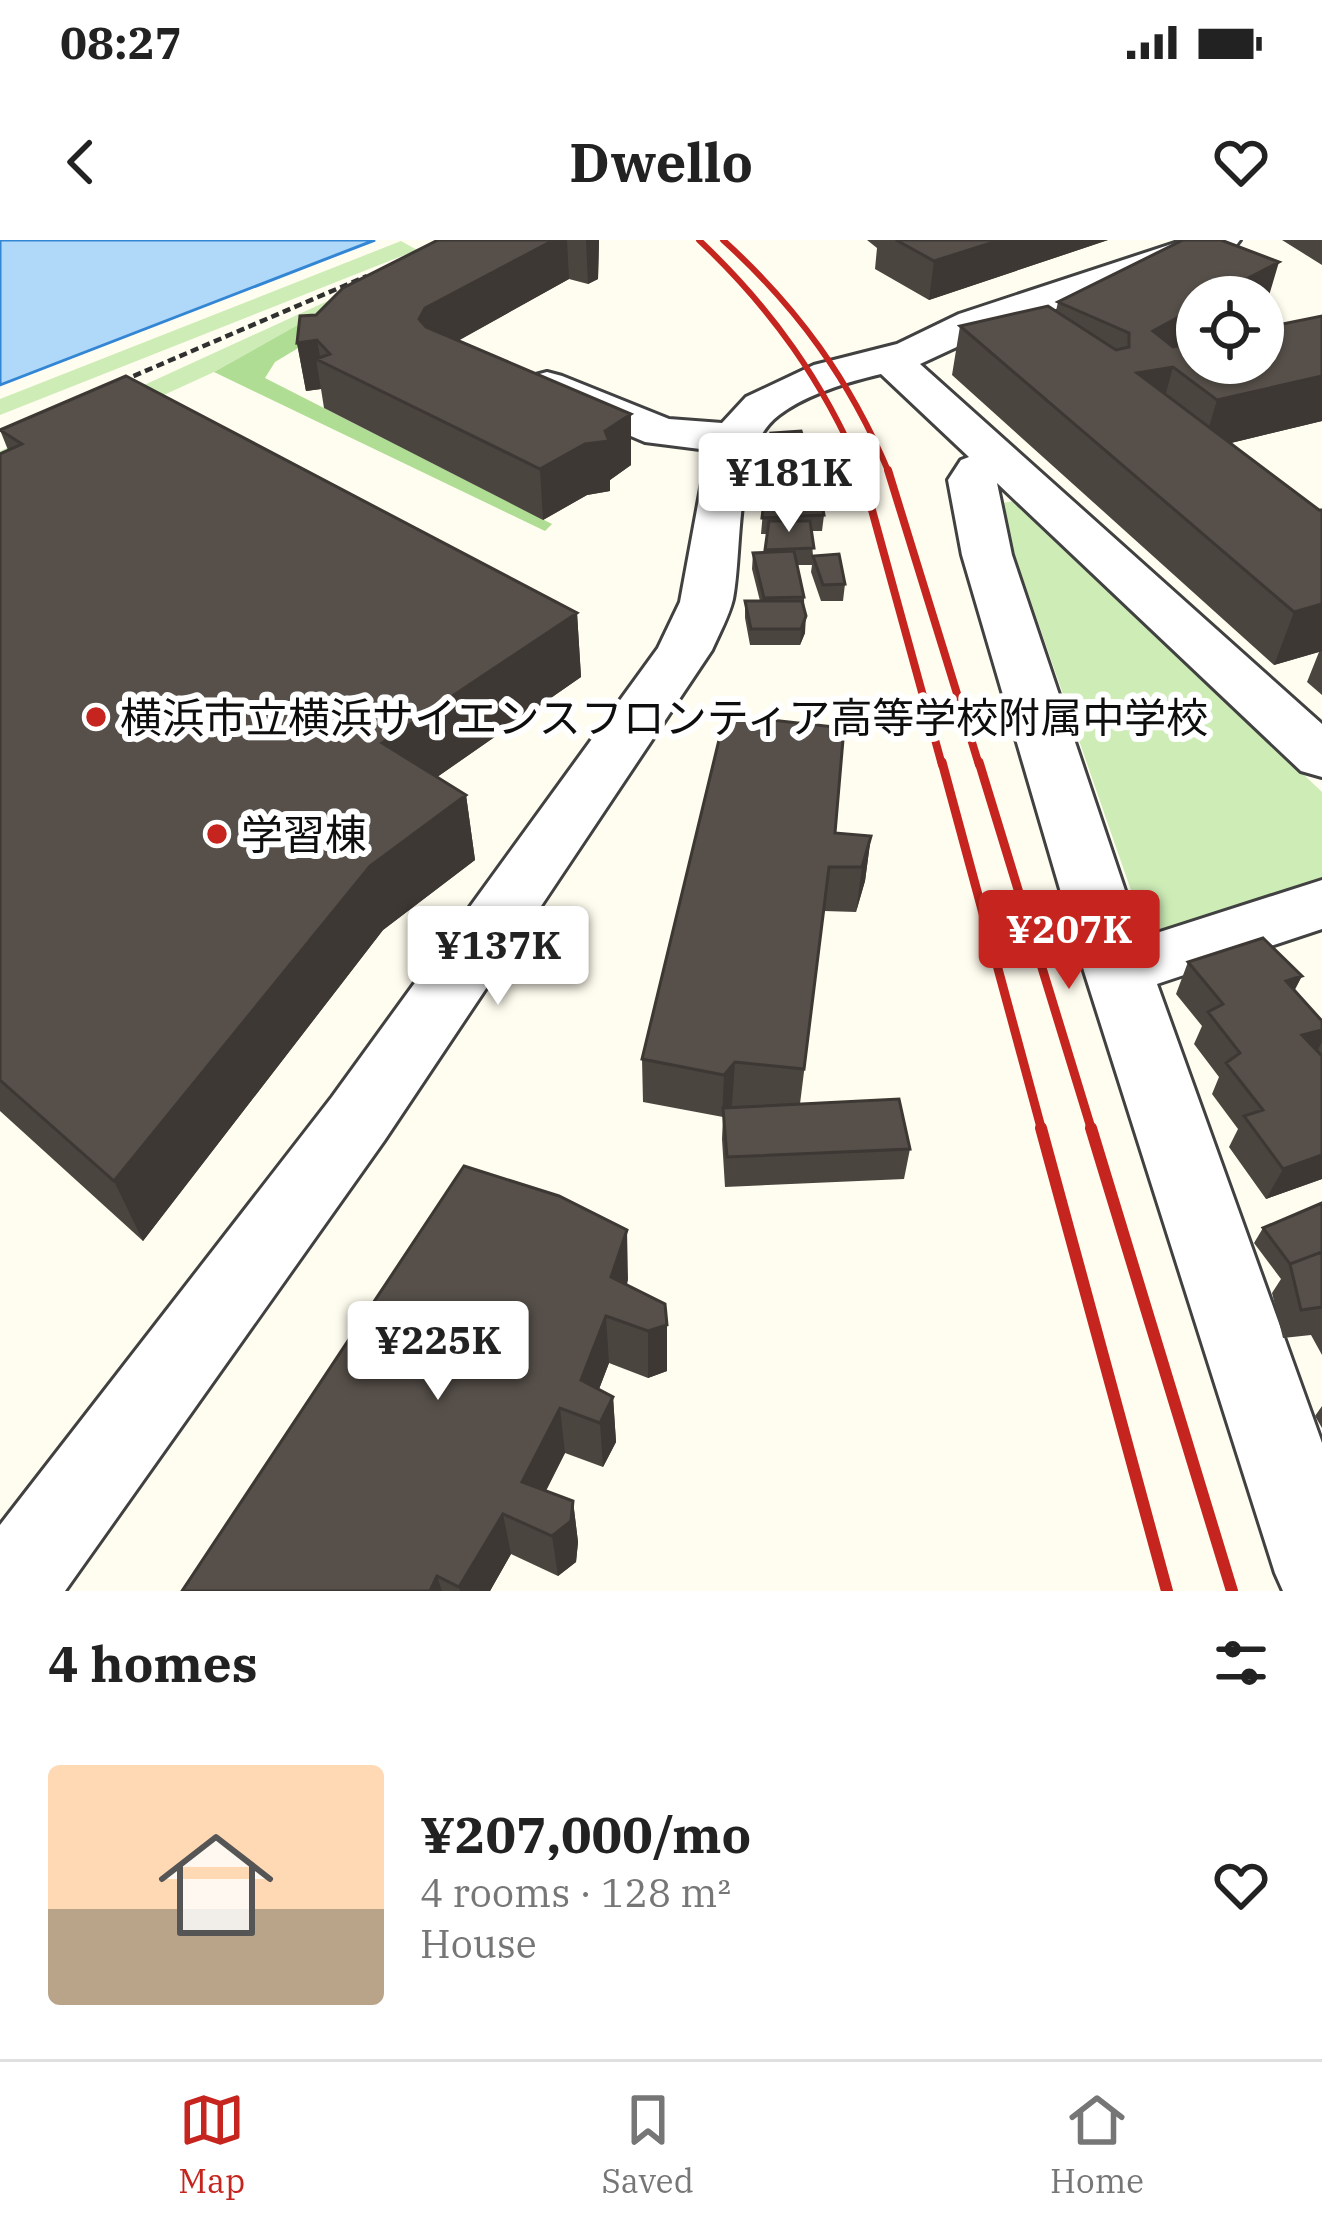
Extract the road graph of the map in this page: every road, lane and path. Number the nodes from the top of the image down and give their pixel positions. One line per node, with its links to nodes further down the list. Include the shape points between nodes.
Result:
1 (1221, 240): 3 (street)
2 (370, 275): 5 (path)
3 (890, 359): 6 (street, via 781,393); 7 (street)
4 (521, 374): 6 (street, via 661,432)
5 (122, 381)
6 (734, 438): 14 (street, via 706,602 685,650 358,1119)
7 (1000, 460): 9 (street); 12 (street, via 978,470 972,496)
8 (1262, 627): 9 (street)
9 (1202, 644): 10 (street)
10 (1322, 757)
11 (1322, 904): 12 (street)
12 (1118, 970): 13 (street)
13 (1322, 1574)
14 (8, 1591)

